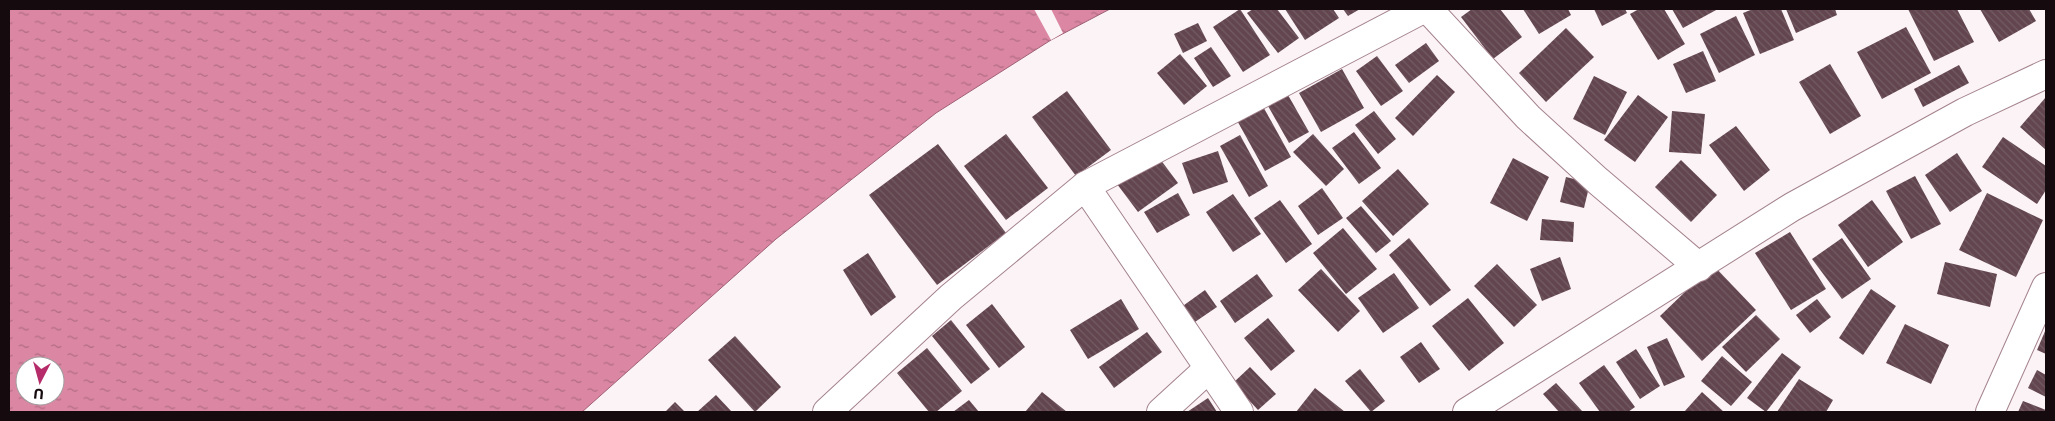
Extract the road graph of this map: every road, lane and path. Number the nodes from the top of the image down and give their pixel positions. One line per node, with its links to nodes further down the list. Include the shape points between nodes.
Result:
1 (1423, 9): 4 (street)
2 (1428, 9): 5 (street, via 1528,117)
3 (2046, 74): 5 (street, via 1965,112 1809,198)
4 (1085, 186): 7 (street); 8 (street, via 951,298)
5 (1699, 267): 11 (street)
6 (2046, 287): 12 (street)
7 (1208, 369): 9 (street); 10 (street)
8 (827, 412)
9 (1161, 412)
10 (1239, 412)
11 (1467, 412)
12 (1990, 412)

